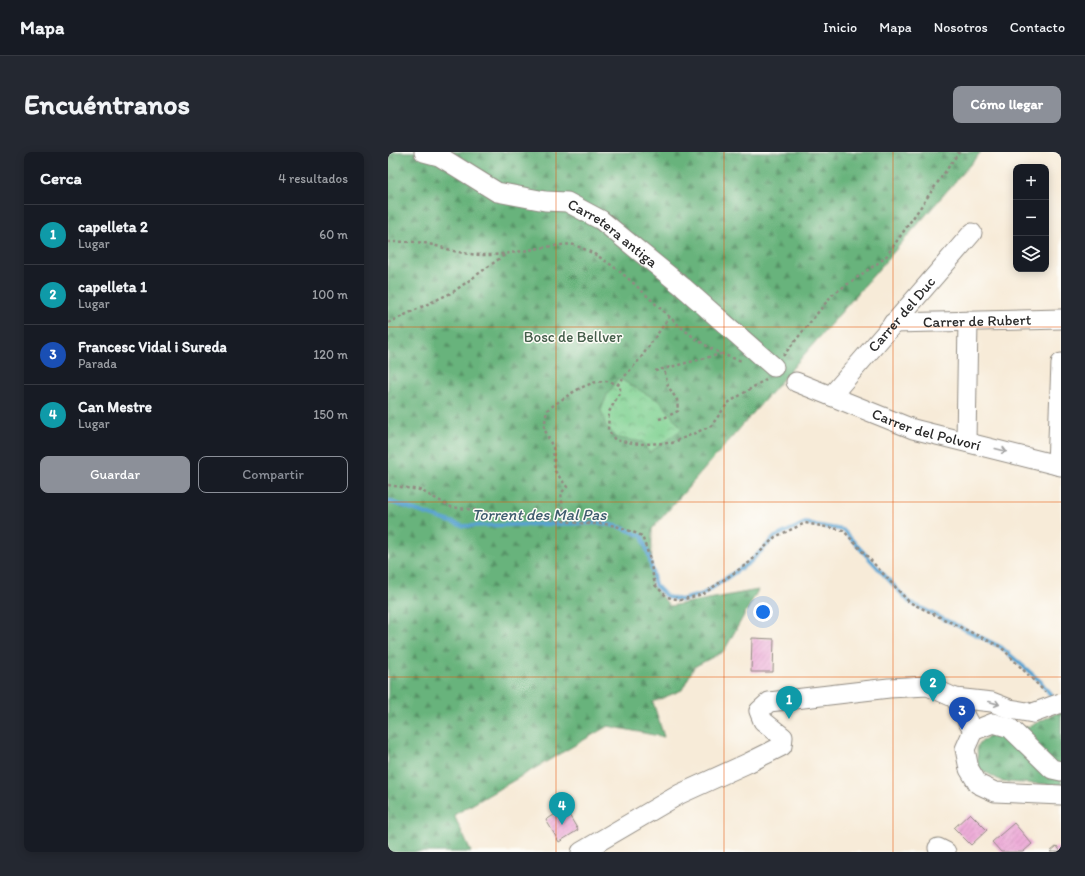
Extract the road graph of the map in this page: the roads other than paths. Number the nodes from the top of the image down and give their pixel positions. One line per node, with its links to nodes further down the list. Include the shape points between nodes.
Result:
1 (424, 152): 7 (street, Carretera antiga, via 439,156 497,192 567,202 601,220)
2 (972, 233): 5 (street, Carrer del Duc)
3 (1061, 319): 4 (street, Carrer de Rubert)
4 (968, 321): 5 (street, Carrer de Rubert); 10 (street)
5 (893, 323): 9 (street, Carrer del Duc)
6 (1061, 364): 11 (street)
7 (774, 366)
8 (796, 382): 9 (street, Carrer del Polvorí)
9 (831, 396): 10 (street, Carrer del Polvorí, via 913,429)
10 (966, 441): 11 (street, Carrer del Polvorí, one-way to 11)
11 (1059, 466)
12 (955, 698): 13 (street, one-way to 13, bridge, via 992,702 1010,709 1033,713); 14 (street); 17 (street, via 928,686 769,702 759,711 763,721 784,737 782,746 680,794)
13 (1056, 700)
14 (973, 731): 15 (street, via 993,723 1010,728 1052,769); 16 (street, via 965,749 969,768 978,784 995,792)
15 (1061, 771)
16 (1061, 795)
17 (581, 852)

